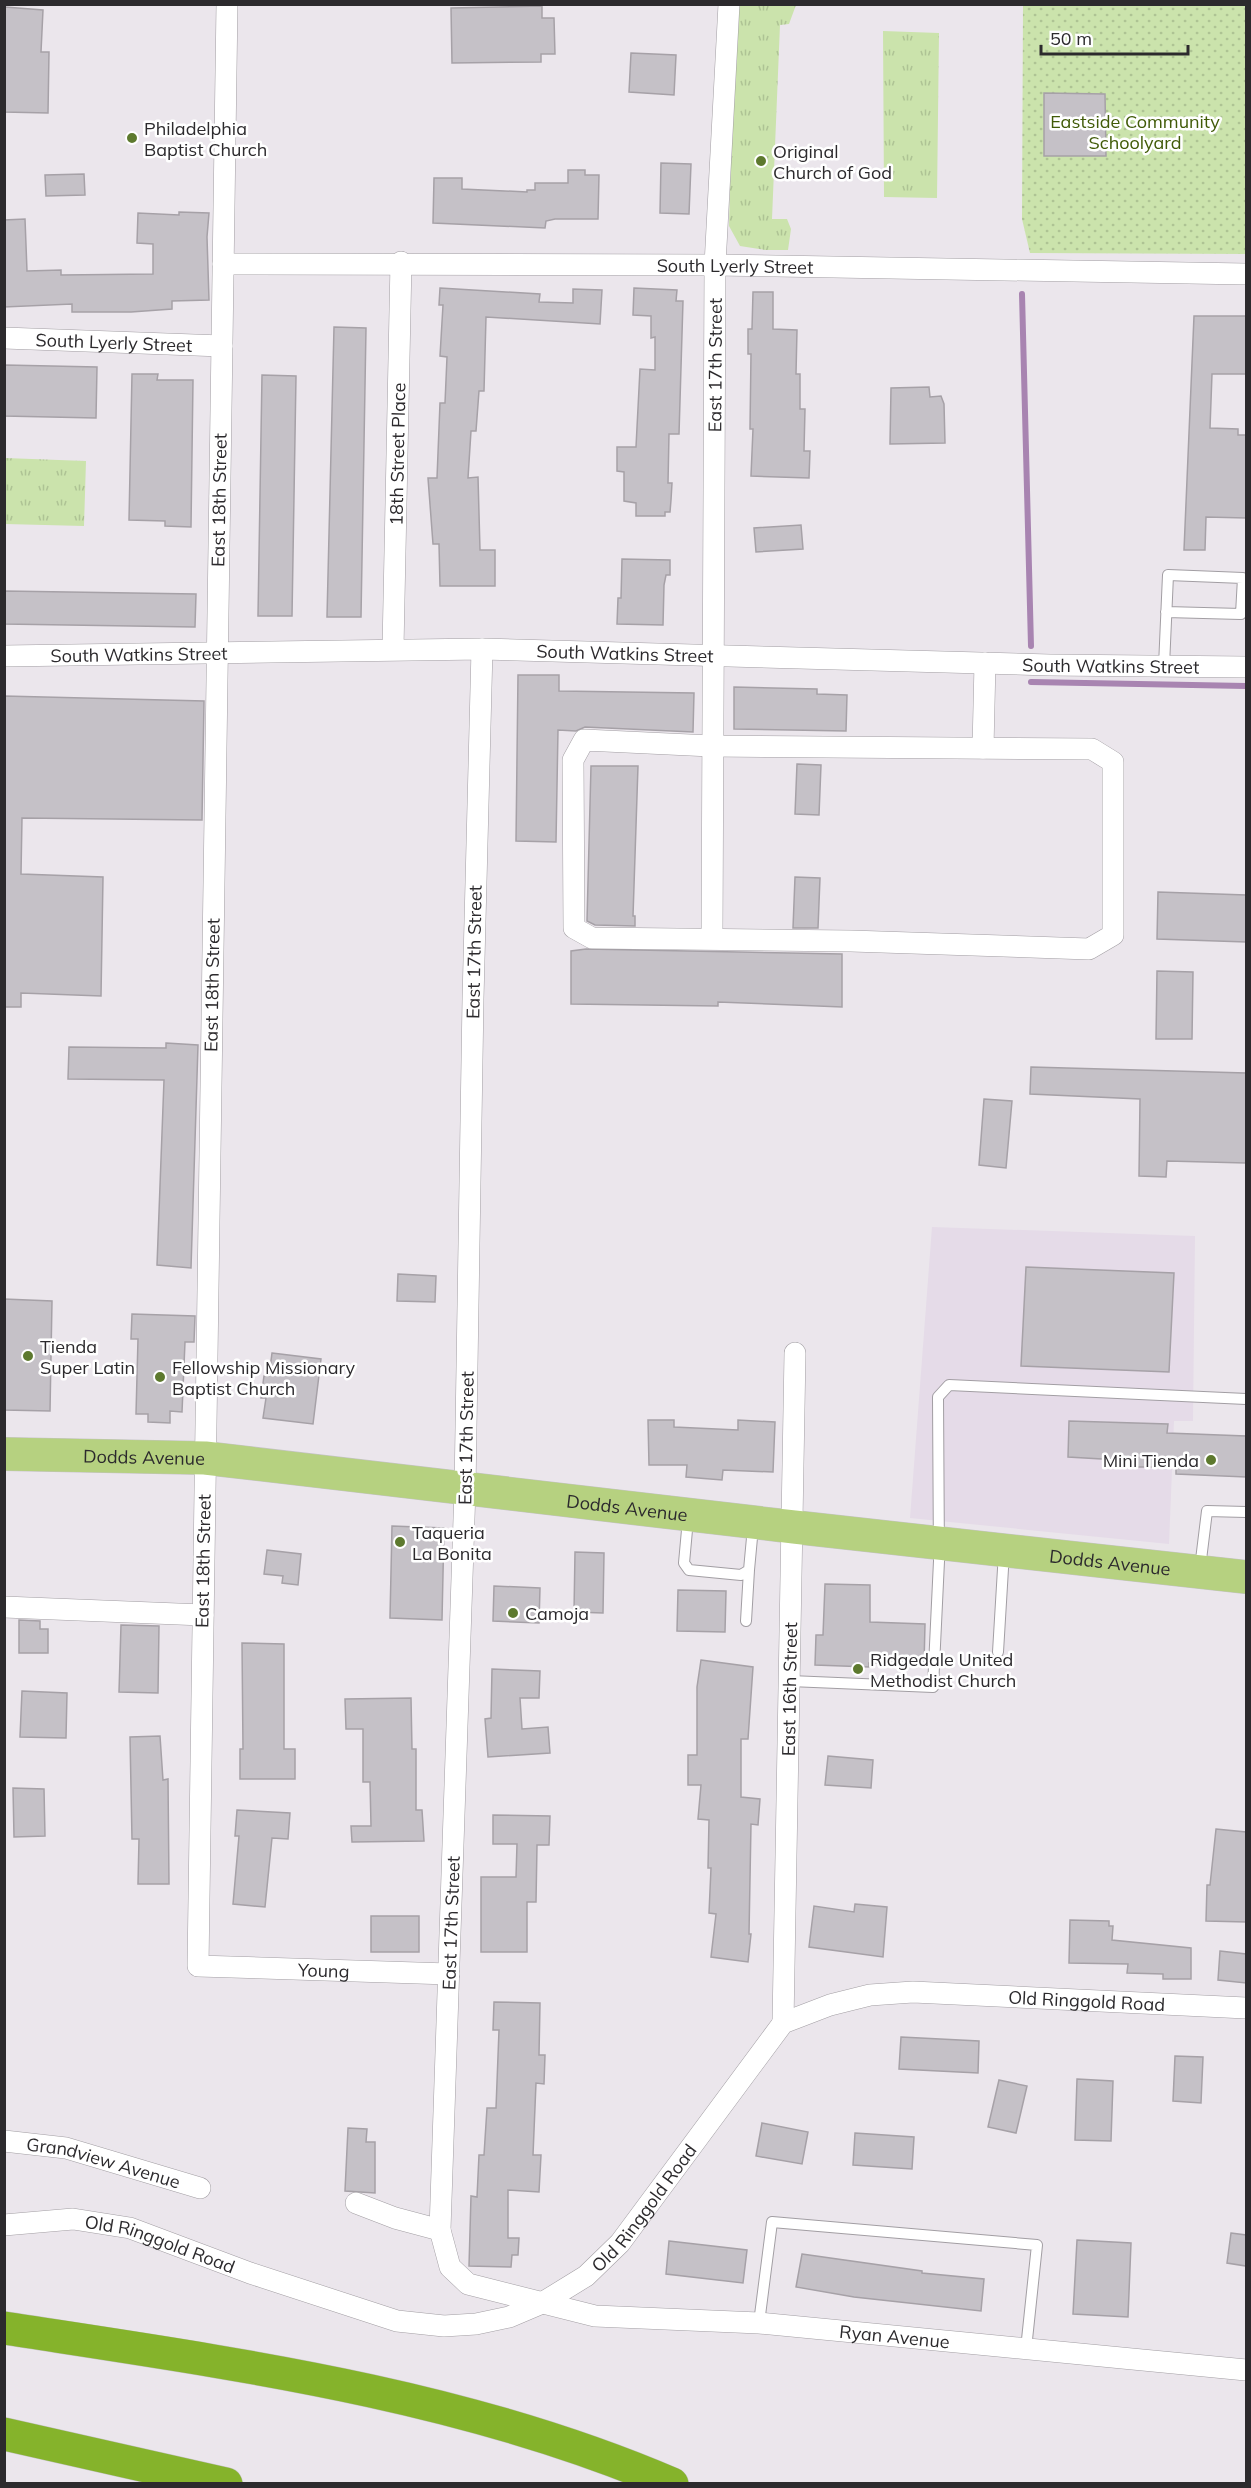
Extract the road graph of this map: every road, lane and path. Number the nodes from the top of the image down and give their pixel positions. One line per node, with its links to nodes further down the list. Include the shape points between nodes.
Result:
1 (227, 4): 4 (street, East 18th Street)
2 (729, 4): 5 (street, East 17th Street)
3 (401, 262): 4 (street, South Lyerly Street); 5 (street, South Lyerly Street); 10 (street, 18th Street Place)
4 (223, 264): 8 (street, East 18th Street)
5 (715, 265): 6 (street, South Lyerly Street); 13 (street, East 17th Street)
6 (1246, 274)
7 (4, 338): 8 (street, South Lyerly Street)
8 (222, 346): 12 (street, East 18th Street)
9 (1166, 612): 9 (lane, via 1168,575 1243,578 1241,614); 16 (lane)
10 (393, 648): 11 (street, South Watkins Street); 12 (street, South Watkins Street)
11 (482, 649): 13 (street, South Watkins Street); 25 (street, East 17th Street)
12 (217, 655): 14 (street, South Watkins Street); 24 (street, East 18th Street)
13 (714, 655): 15 (street, South Watkins Street); 18 (street, East 17th Street)
14 (4, 656)
15 (985, 663): 16 (street, South Watkins Street); 19 (street)
16 (1164, 666): 17 (street, South Watkins Street)
17 (1246, 667)
18 (711, 746): 19 (street); 20 (street, East 17th Street); 20 (street, via 584,740 573,760 574,928 592,938)
19 (983, 748): 20 (street, via 1092,749 1113,762 1113,935 1089,949)
20 (712, 938)
21 (795, 1353): 29 (street, East 16th Street)
22 (1246, 1400): 30 (lane, via 949,1384 938,1397)
23 (4, 1454): 24 (main road, Dodds Avenue)
24 (205, 1458): 25 (main road, Dodds Avenue); 36 (street, East 18th Street)
25 (465, 1489): 27 (main road, Dodds Avenue); 41 (street, East 17th Street)
26 (1246, 1512): 33 (lane, via 1207,1511)
27 (688, 1515): 28 (main road, Dodds Avenue); 32 (lane, via 684,1563 689,1570 741,1575)
28 (753, 1522): 29 (main road, Dodds Avenue); 32 (lane)
29 (794, 1527): 30 (main road, Dodds Avenue); 39 (street, East 16th Street)
30 (938, 1543): 31 (main road, Dodds Avenue); 39 (lane, via 933,1687)
31 (1004, 1549): 33 (main road, Dodds Avenue); 38 (lane)
32 (749, 1570): 37 (lane)
33 (1199, 1572): 34 (main road, Dodds Avenue)
34 (1246, 1577)
35 (4, 1607): 36 (street)
36 (202, 1615): 40 (street, East 18th Street)
37 (746, 1621)
38 (998, 1652)
39 (790, 1681): 43 (street, East 16th Street)
40 (198, 1966): 41 (street, Young)
41 (449, 1974): 48 (street, East 17th Street)
42 (1246, 2008): 43 (street, Old Ringgold Road, via 913,1992 870,1995 830,2005)
43 (783, 2024): 49 (street, Old Ringgold Road, via 620,2243 586,2276)
44 (4, 2141): 45 (street, Grandview Avenue, via 66,2148)
45 (200, 2188)
46 (356, 2203): 48 (street)
47 (4, 2224): 49 (street, Old Ringgold Road, via 73,2219 130,2228 250,2273 397,2321 444,2326 476,2324 509,2317)
48 (440, 2230): 49 (street, East 17th Street, via 450,2267 468,2284)
49 (542, 2303): 50 (street, Ryan Avenue, via 595,2316)
50 (759, 2323): 52 (street, Ryan Avenue); 52 (lane, via 772,2222 1037,2245)
51 (4, 2328): 56 (highway, via 364,2389 473,2415 621,2462)
52 (1026, 2349): 53 (street, Ryan Avenue)
53 (1246, 2370)
54 (4, 2434): 55 (highway)
55 (226, 2484)
56 (672, 2484)

